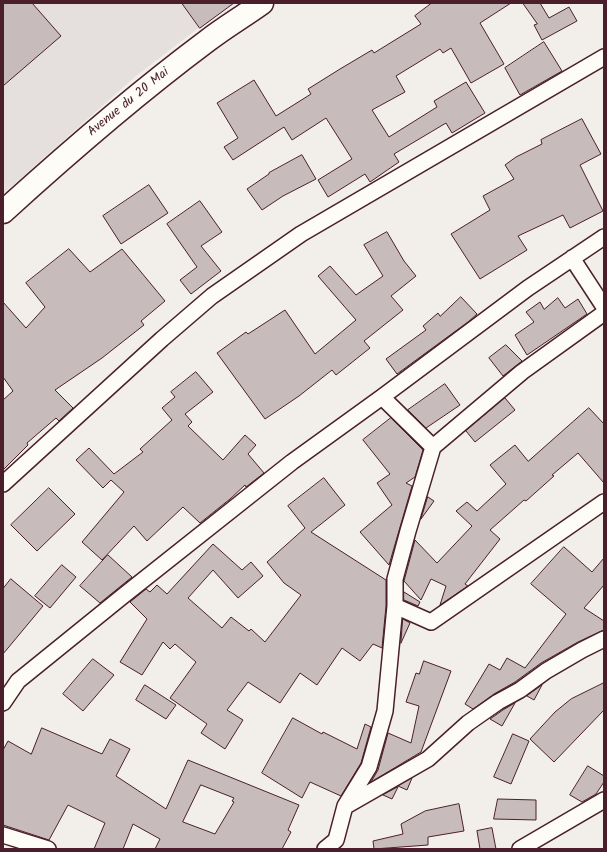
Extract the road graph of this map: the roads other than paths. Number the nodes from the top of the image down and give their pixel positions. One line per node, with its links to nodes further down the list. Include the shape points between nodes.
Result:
1 (262, 3): 3 (main road, Avenue du 20 Mai, via 126,103)
2 (604, 57): 10 (street, via 302,234 219,292 162,339)
3 (3, 212)
4 (604, 237): 5 (street)
5 (572, 258): 6 (street); 8 (street)
6 (604, 306)
7 (604, 312): 9 (street, via 522,372)
8 (382, 397): 9 (street); 14 (street, via 292,462 65,643 18,681)
9 (433, 447): 12 (street, via 395,579)
10 (3, 484)
11 (604, 502): 12 (street, via 431,622)
12 (395, 606): 16 (street, via 385,711 369,767)
13 (604, 639): 16 (street, via 546,670 520,690 486,710 428,759)
14 (3, 703)
15 (604, 800): 21 (street)
16 (345, 806): 19 (street, via 336,840); 20 (street)
17 (3, 835): 18 (street)
18 (48, 849)
19 (325, 849)
20 (344, 849)
21 (520, 849)

